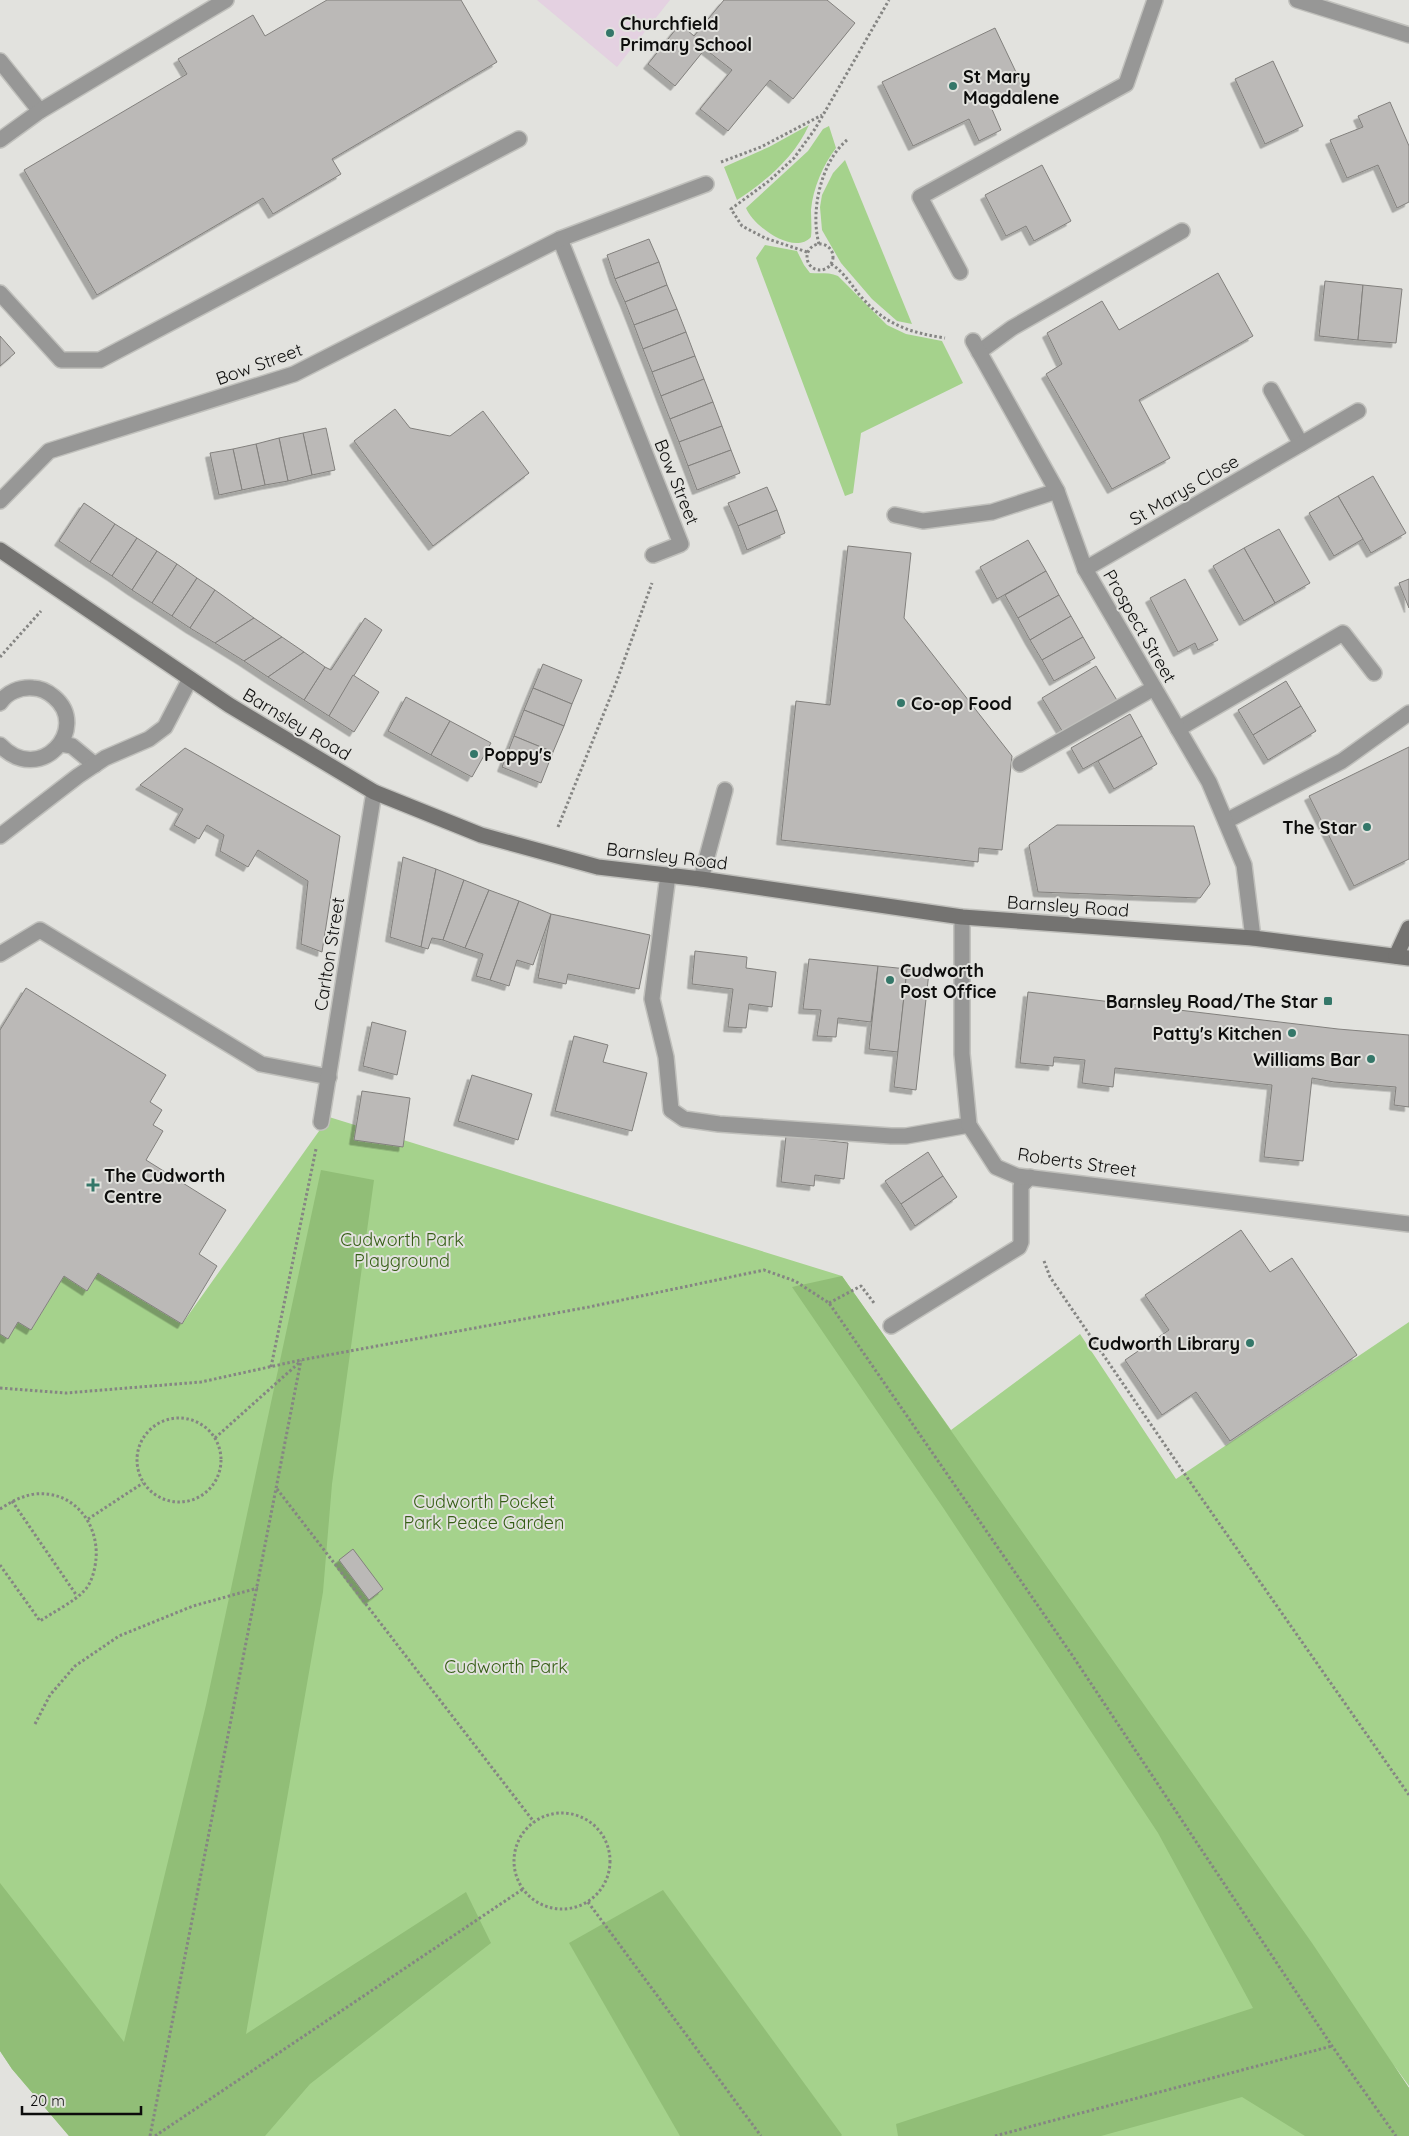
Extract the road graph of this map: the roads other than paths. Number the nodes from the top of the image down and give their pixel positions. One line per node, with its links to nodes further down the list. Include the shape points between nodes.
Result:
1 (226, 0): 6 (street)
2 (1155, 0): 12 (street, via 1126,84 920,197)
3 (1297, 0): 4 (street)
4 (1407, 31)
5 (0, 61): 6 (street)
6 (40, 112): 8 (street)
7 (519, 139): 13 (street, via 100,360 60,360)
8 (0, 140)
9 (706, 184): 11 (street, Bow Street)
10 (1182, 231): 17 (street, Prospect Street, via 976,346)
11 (560, 239): 18 (street, Bow Street, via 294,374 49,452); 21 (street, Bow Street, via 681,544)
12 (960, 272)
13 (0, 293)
14 (1271, 390): 16 (street)
15 (1358, 412): 16 (street, St Marys Close)
16 (1301, 444): 22 (street, St Marys Close)
17 (1057, 491): 19 (street, via 992,512 922,521); 22 (street, Prospect Street)
18 (0, 501)
19 (896, 515)
20 (0, 550): 24 (street, Barnsley Road)
21 (653, 555)
22 (1085, 569): 25 (street, Prospect Street)
23 (1374, 673): 28 (street, via 1343,633)
24 (190, 679): 32 (street, via 165,727 149,739); 34 (street, Barnsley Road)
25 (1154, 688): 28 (street, Prospect Street); 31 (street)
26 (1, 697): 29 (street, via 24,688 48,692 64,710 65,734)
27 (1409, 713): 35 (street, via 1342,761)
28 (1178, 729): 35 (street, Prospect Street, via 1209,782)
29 (60, 744): 30 (street, via 42,759 30,760 8,754); 32 (street, via 72,746)
30 (0, 745)
31 (1020, 764)
32 (95, 765): 36 (street)
33 (725, 790): 38 (street)
34 (374, 792): 37 (street, Barnsley Road, via 481,835 598,867); 44 (street, Carlton Street)
35 (1226, 822): 41 (street, Prospect Street, via 1244,866)
36 (0, 836)
37 (668, 875): 38 (street, Barnsley Road); 46 (street, via 652,999 666,1057 671,1110 676,1115 719,1124 899,1136)
38 (700, 879): 39 (street, Barnsley Road)
39 (962, 917): 41 (street, Barnsley Road); 46 (street, Roberts Street, via 962,1054)
40 (1409, 928): 43 (street)
41 (1253, 938): 43 (street, Barnsley Road)
42 (0, 954): 44 (street, via 40,930 261,1064)
43 (1403, 957)
44 (329, 1077): 45 (street, Carlton Street)
45 (321, 1122)
46 (969, 1125): 47 (street, Roberts Street, via 996,1167 1017,1176)
47 (1030, 1177): 48 (street, Roberts Street); 49 (street, via 1021,1186 1019,1247)
48 (1409, 1224)
49 (891, 1326)

